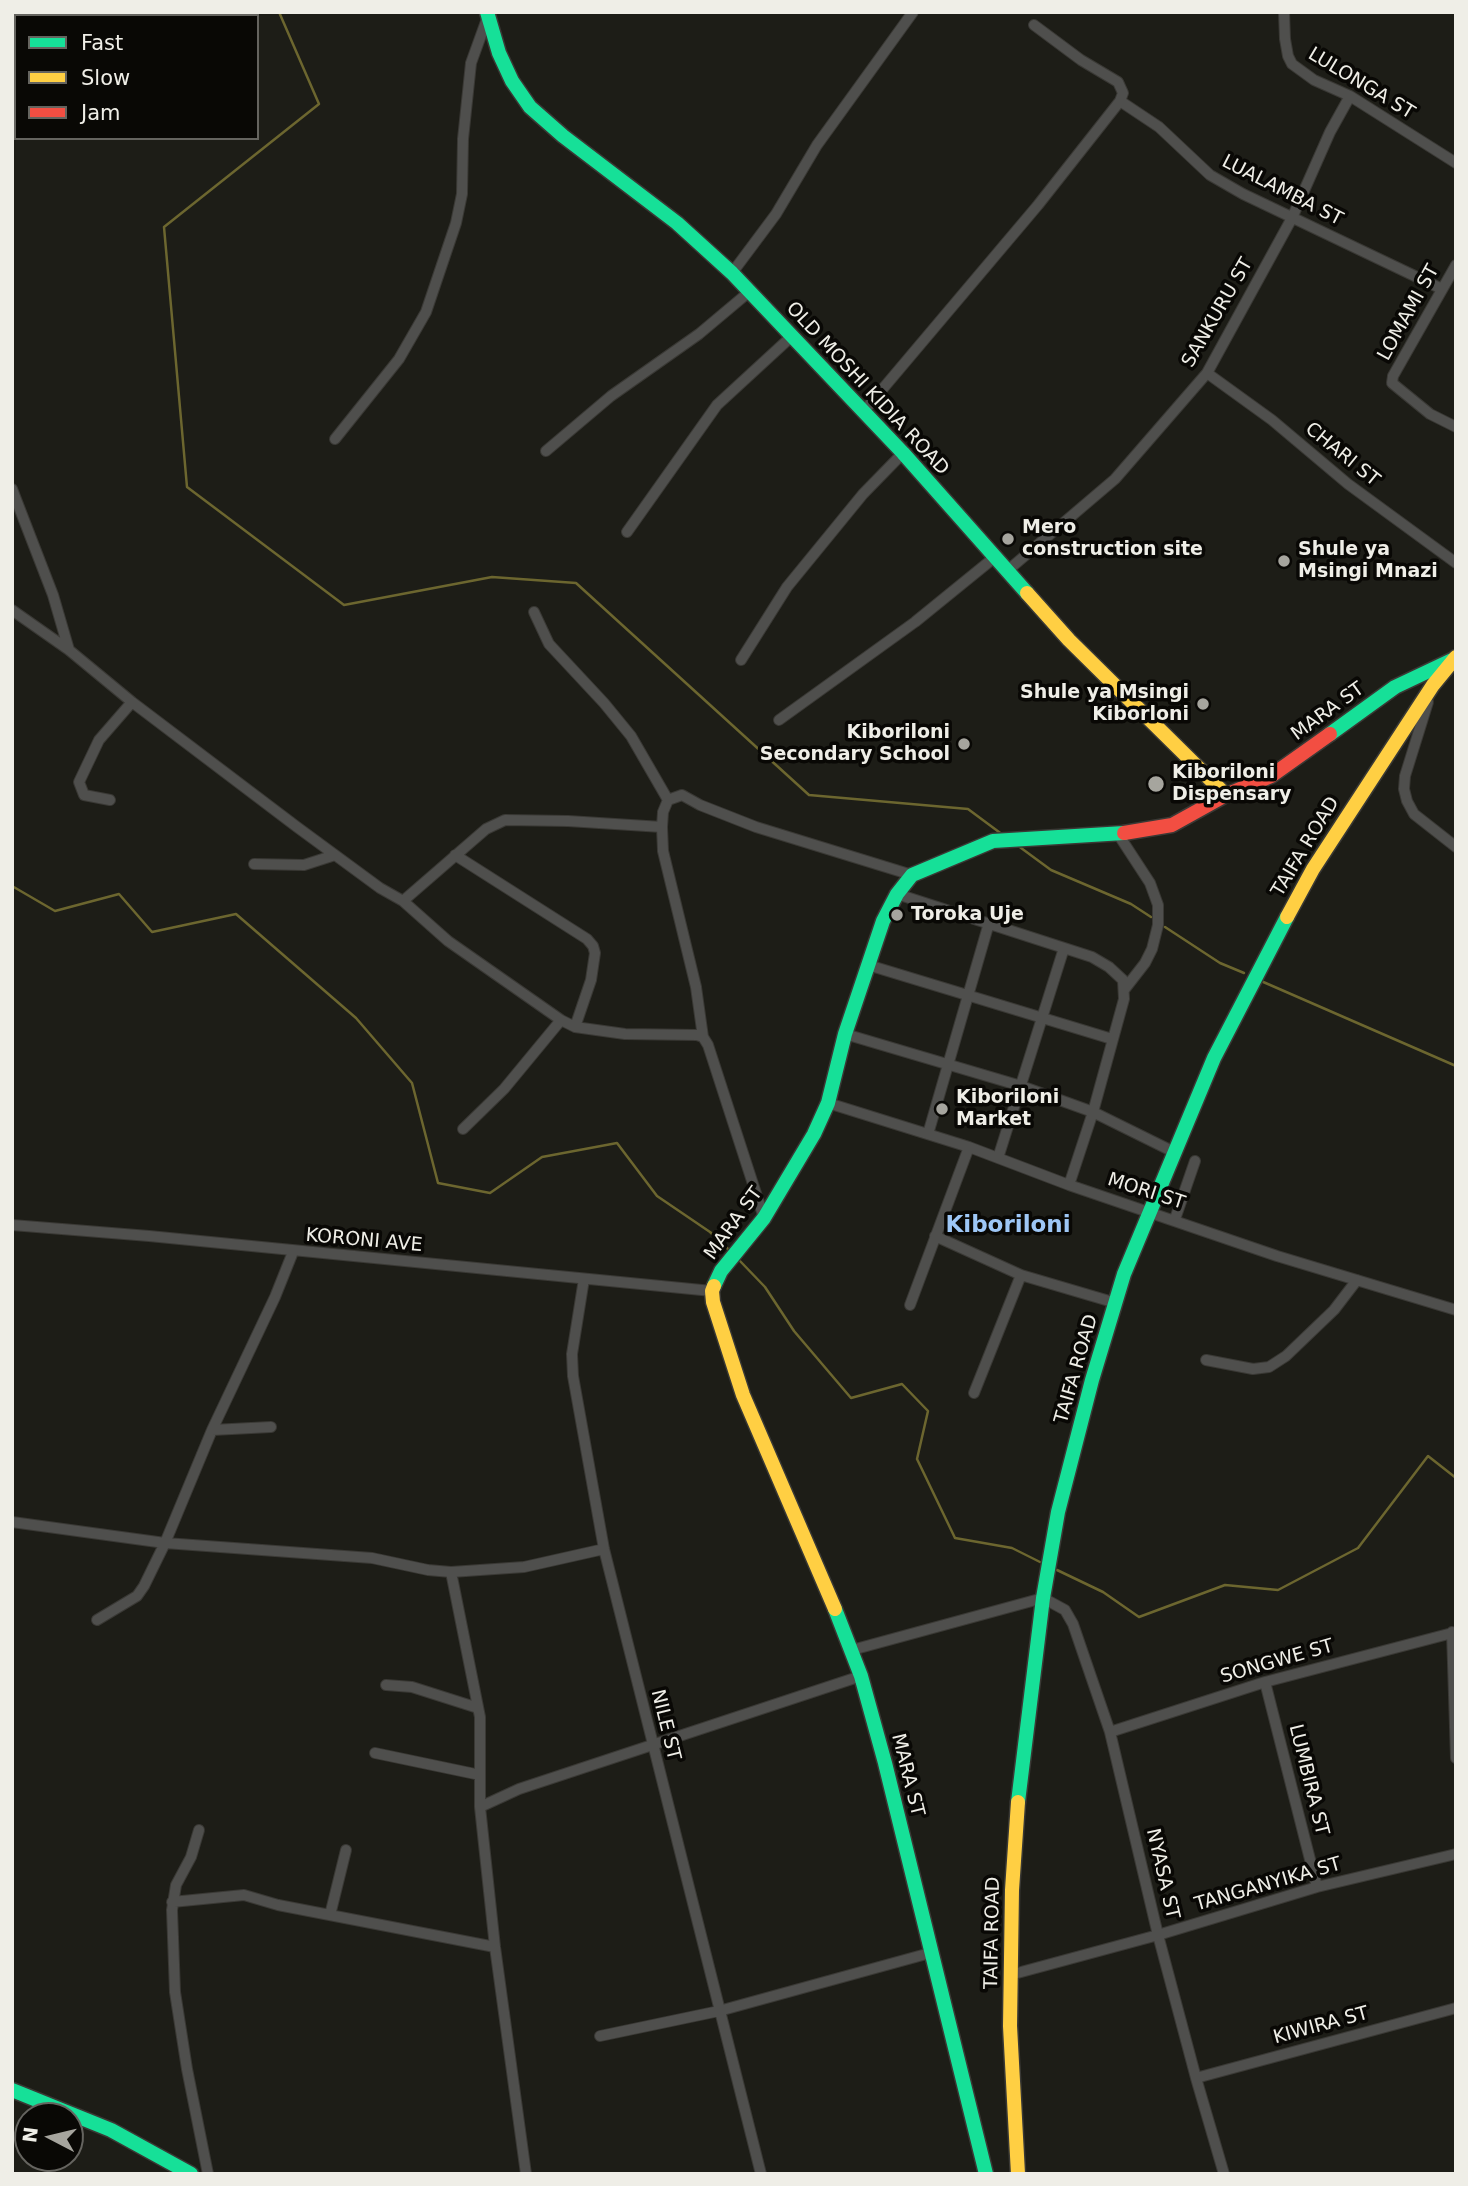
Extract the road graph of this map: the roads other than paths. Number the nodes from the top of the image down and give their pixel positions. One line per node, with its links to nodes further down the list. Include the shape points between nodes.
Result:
1 (914, 12): 10 (street)
2 (1284, 12): 5 (street, LULONGA ST, via 1285,39 1293,64 1314,80)
3 (488, 14): 10 (main road, OLD MOSHI KIDIA ROAD, via 499,53 530,107); 17 (street, via 471,64 456,223 425,312 399,359)
4 (1034, 24): 6 (street, via 1118,82 1123,93)
5 (1350, 96): 7 (street, LULONGA ST); 8 (street, SANKURU ST)
6 (1120, 101): 8 (street, LUALAMBA ST, via 1159,127 1210,174); 15 (street)
7 (1456, 163)
8 (1292, 218): 11 (street, LUALAMBA ST); 14 (street, SANKURU ST)
9 (1456, 265): 11 (street, LOMAMI ST)
10 (732, 272): 12 (main road, OLD MOSHI KIDIA ROAD)
11 (1442, 289): 16 (street, LOMAMI ST, via 1392,383 1430,414)
12 (749, 292): 13 (main road, OLD MOSHI KIDIA ROAD); 18 (street)
13 (792, 336): 15 (main road, OLD MOSHI KIDIA ROAD); 21 (street, via 717,405)
14 (1207, 373): 23 (street, CHARI ST); 24 (street, SANKURU ST, via 1115,479)
15 (864, 411): 19 (main road, OLD MOSHI KIDIA ROAD)
16 (1456, 427)
17 (335, 439)
18 (546, 451)
19 (902, 453): 22 (main road, OLD MOSHI KIDIA ROAD); 28 (street, via 787,587)
20 (12, 489): 27 (street, via 49,583)
21 (628, 532)
22 (995, 557): 24 (main road, OLD MOSHI KIDIA ROAD); 32 (street, via 915,622)
23 (1456, 563)
24 (1007, 572): 33 (main road, OLD MOSHI KIDIA ROAD)
25 (12, 610): 27 (street)
26 (534, 612): 35 (street, via 549,644 631,736)
27 (69, 650): 31 (street)
28 (741, 660)
29 (1455, 660): 30 (main road, TAIFA ROAD); 33 (main road, MARA ST, via 1395,687 1271,776)
30 (1433, 685): 38 (street, via 1404,789 1415,814); 63 (main road, TAIFA ROAD, via 1313,869 1214,1058)
31 (132, 702): 34 (street, via 99,740 79,782 84,795); 39 (street)
32 (779, 720)
33 (1226, 795): 37 (main road, MARA ST, via 1172,825)
34 (110, 800)
35 (667, 800): 36 (street); 42 (street, via 682,795 756,827)
36 (662, 827): 40 (street, via 505,820 486,829); 54 (street, via 668,880 696,988)
37 (1118, 834): 42 (main road, MARA ST, via 982,845); 48 (street, via 1150,883 1158,905 1152,949)
38 (1456, 847)
39 (335, 855): 41 (street, via 304,865); 44 (street)
40 (456, 855): 44 (street); 52 (street, via 593,946 591,980)
41 (254, 864)
42 (912, 875): 43 (main road, MARA ST)
43 (897, 894): 45 (street); 47 (main road, MARA ST)
44 (403, 901): 51 (street, via 448,941)
45 (989, 923): 46 (street); 49 (street)
46 (1064, 948): 48 (street, via 1109,967 1123,981); 50 (street)
47 (868, 965): 49 (street); 53 (main road, MARA ST)
48 (1124, 990): 55 (street)
49 (967, 995): 50 (street); 56 (street)
50 (1042, 1018): 55 (street); 57 (street)
51 (561, 1020): 52 (street); 60 (street, via 504,1089)
52 (575, 1027): 54 (street)
53 (845, 1034): 56 (street); 58 (main road, MARA ST)
54 (703, 1037): 68 (street)
55 (1112, 1039): 59 (street)
56 (947, 1064): 57 (street); 61 (street)
57 (1021, 1086): 59 (street); 64 (street)
58 (828, 1103): 61 (street, MORI ST); 68 (main road, MARA ST)
59 (1093, 1112): 63 (street); 66 (street)
60 (463, 1129)
61 (928, 1134): 62 (street, MORI ST)
62 (969, 1147): 64 (street, MORI ST); 71 (street)
63 (1176, 1153): 67 (main road, TAIFA ROAD)
64 (998, 1158): 66 (street, MORI ST)
65 (1195, 1161): 69 (street)
66 (1069, 1185): 67 (street, MORI ST)
67 (1148, 1213): 69 (street, MORI ST); 77 (main road, TAIFA ROAD)
68 (764, 1218): 76 (main road, MARA ST, via 721,1271)
69 (1175, 1219): 75 (street, MORI ST)
70 (12, 1225): 72 (street, KORONI AVE)
71 (935, 1236): 73 (street); 78 (street)
72 (293, 1252): 74 (street, KORONI AVE); 83 (street)
73 (1021, 1275): 77 (street); 81 (street)
74 (584, 1279): 76 (street, KORONI AVE); 86 (street, NILE ST, via 573,1376)
75 (1357, 1280): 79 (street, MORI ST); 80 (street, via 1334,1310 1269,1367 1253,1369)
76 (712, 1292): 91 (main road, MARA ST, via 743,1395)
77 (1116, 1303): 88 (main road, TAIFA ROAD, via 1058,1512)
78 (910, 1305)
79 (1456, 1310)
80 (1206, 1360)
81 (974, 1393)
82 (271, 1427): 83 (street)
83 (212, 1430): 85 (street)
84 (12, 1522): 85 (street)
85 (165, 1543): 87 (street, via 353,1556); 89 (street, via 136,1596)
86 (604, 1549): 87 (street, via 524,1567); 97 (street, NILE ST)
87 (451, 1572): 95 (street)
88 (1043, 1598): 91 (street); 96 (street, NYASA ST, via 1065,1610 1073,1624); 111 (main road, TAIFA ROAD, via 1017,1816)
89 (97, 1620)
90 (1454, 1632): 93 (street, SONGWE ST); 99 (street)
91 (852, 1650): 92 (main road, MARA ST)
92 (860, 1676): 97 (street); 110 (main road, MARA ST)
93 (1265, 1682): 96 (street, SONGWE ST); 105 (street, LUMBIRA ST)
94 (386, 1685): 95 (street, via 412,1687)
95 (478, 1708): 100 (street)
96 (1110, 1732): 108 (street, NYASA ST)
97 (652, 1745): 101 (street, via 519,1789); 113 (street, NILE ST)
98 (375, 1753): 100 (street)
99 (1456, 1758)
100 (480, 1775): 101 (street)
101 (480, 1807): 109 (street)
102 (199, 1830): 106 (street)
103 (346, 1850): 107 (street)
104 (1456, 1854): 105 (street, TANGANYIKA ST)
105 (1317, 1887): 108 (street, TANGANYIKA ST)
106 (172, 1902): 107 (street, via 244,1895); 118 (street, via 175,1992)
107 (330, 1915): 109 (street)
108 (1158, 1935): 111 (street, TANGANYIKA ST); 115 (street, NYASA ST)
109 (495, 1947): 119 (street)
110 (930, 1953): 113 (street); 121 (main road, MARA ST)
111 (1010, 1975): 122 (main road, TAIFA ROAD)
112 (1456, 2008): 115 (street, KIWIRA ST)
113 (719, 2011): 114 (street); 120 (street, NILE ST)
114 (600, 2036)
115 (1196, 2078): 123 (street, NYASA ST)
116 (12, 2091): 117 (main road, via 111,2130)
117 (191, 2174)
118 (208, 2174)
119 (526, 2174)
120 (761, 2174)
121 (986, 2174)
122 (1018, 2174)
123 (1224, 2174)

